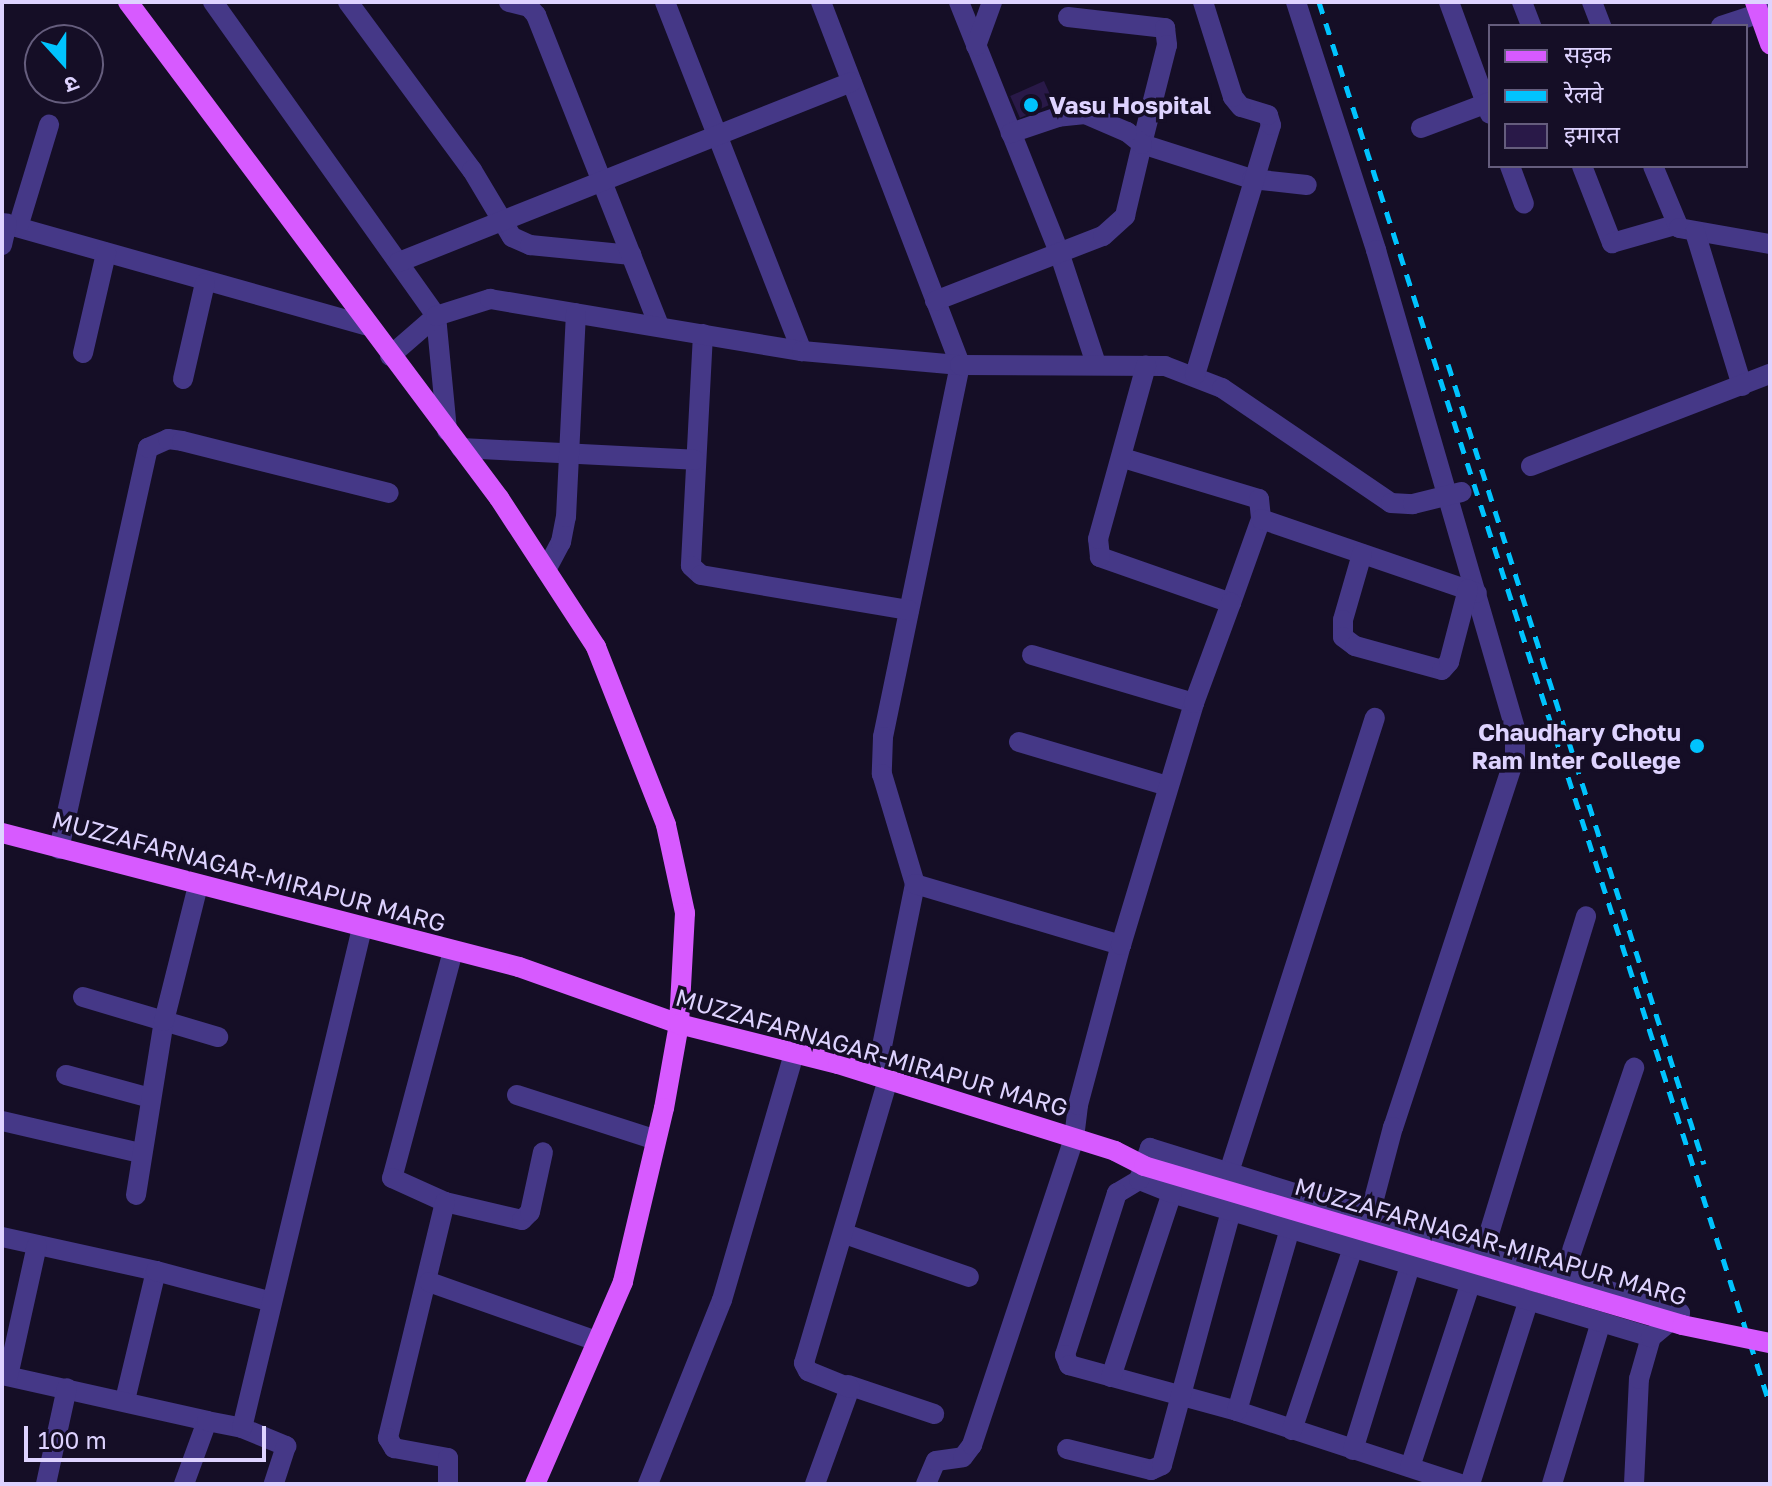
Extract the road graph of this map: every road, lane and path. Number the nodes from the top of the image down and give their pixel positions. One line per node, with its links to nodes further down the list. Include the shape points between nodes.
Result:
1 (213, 2): 47 (street)
2 (348, 2): 36 (street, via 472,170)
3 (509, 2): 33 (street, via 529,7 536,15)
4 (665, 2): 27 (street)
5 (821, 2): 21 (street)
6 (959, 2): 20 (street)
7 (992, 2): 20 (street)
8 (1203, 2): 32 (street, via 1233,97 1271,121)
9 (1296, 2): 72 (street)
10 (1449, 2): 22 (street)
11 (1522, 2): 16 (street)
12 (1592, 2): 17 (street)
13 (135, 6): 52 (main road)
14 (1762, 9): 18 (street); 19 (main road)
15 (1068, 17): 28 (street, via 1165,28 1167,45)
16 (1530, 24)
17 (1600, 24)
18 (1726, 24)
19 (1770, 44)
20 (976, 46): 26 (street)
21 (851, 82): 27 (street); 49 (street)
22 (1488, 103)
23 (1488, 106): 25 (street)
24 (49, 125): 37 (street)
25 (1421, 128)
26 (1011, 133): 28 (street, via 1085,114 1112,123); 45 (street)
27 (716, 134): 33 (street); 55 (street)
28 (1142, 144): 32 (street); 45 (street, via 1122,222)
29 (1511, 168): 35 (street)
30 (1583, 168): 38 (street, via 1612,243)
31 (1654, 168): 38 (street)
32 (1252, 179): 34 (street); 62 (street)
33 (602, 182): 36 (street); 44 (street)
34 (1307, 185)
35 (1524, 204)
36 (498, 220): 44 (street, via 523,243); 47 (street)
37 (9, 225): 42 (street); 43 (street)
38 (1675, 225): 39 (street)
39 (1695, 232): 40 (street); 46 (street)
40 (1721, 237): 41 (street); 46 (street)
41 (1770, 244)
42 (2, 245)
43 (106, 253): 48 (street); 56 (street)
44 (632, 255): 53 (street)
45 (1060, 255): 49 (street); 58 (street)
46 (1703, 261): 64 (street)
47 (399, 262): 51 (street)
48 (205, 283): 52 (street); 63 (street)
49 (935, 301): 59 (street)
50 (576, 313): 51 (street, via 490,299); 53 (street); 67 (street)
51 (436, 316): 57 (street); 65 (street)
52 (366, 325): 57 (main road)
53 (659, 325): 54 (street)
54 (703, 334): 55 (street); 69 (street)
55 (802, 351): 59 (street)
56 (83, 353)
57 (390, 356): 65 (main road)
58 (1096, 364): 59 (street); 60 (street)
59 (960, 365): 78 (street)
60 (1146, 366): 62 (street); 68 (street)
61 (1770, 374): 64 (street)
62 (1195, 375): 72 (street, via 1257,410 1385,500 1413,504)
63 (183, 379)
64 (1742, 386): 70 (street)
65 (447, 430): 66 (main road)
66 (461, 448): 67 (street); 75 (main road)
67 (569, 454): 69 (street); 75 (street, via 564,531)
68 (1123, 458): 73 (street, via 1255,497 1262,502); 77 (street, via 1098,539 1100,557)
69 (695, 460): 78 (street, via 690,561 701,575)
70 (1531, 466)
71 (389, 493): 85 (street, via 182,441 168,439 148,448)
72 (1455, 494): 76 (street)
73 (1261, 519): 74 (street); 77 (street)
74 (1362, 554): 76 (street); 76 (street, via 1343,620 1343,637 1355,646 1442,670)
75 (546, 570): 94 (main road, via 596,647 666,825 685,913)
76 (1472, 591): 113 (street, via 1515,730 1515,757 1393,1127)
77 (1231, 603): 80 (street)
78 (909, 610): 86 (street, via 882,761 886,794)
79 (1032, 655): 80 (street)
80 (1194, 703): 83 (street)
81 (1375, 718): 107 (street)
82 (1019, 742): 83 (street)
83 (1168, 786): 90 (street)
84 (2, 833): 85 (main road, MUZZAFARNAGAR-MIRAPUR MARG)
85 (59, 849): 87 (main road, MUZZAFARNAGAR-MIRAPUR MARG)
86 (915, 884): 90 (street); 99 (street)
87 (198, 886): 89 (main road, MUZZAFARNAGAR-MIRAPUR MARG); 93 (street)
88 (1586, 916): 119 (street)
89 (362, 928): 91 (main road, MUZZAFARNAGAR-MIRAPUR MARG); 127 (street)
90 (1121, 945): 103 (street)
91 (453, 951): 94 (main road, MUZZAFARNAGAR-MIRAPUR MARG, via 519,967); 111 (street, via 390,1169 396,1182)
92 (83, 997): 93 (street)
93 (164, 1021): 95 (street); 101 (street)
94 (679, 1024): 96 (main road, MUZZAFARNAGAR-MIRAPUR MARG); 104 (main road)
95 (218, 1037)
96 (794, 1053): 99 (main road, MUZZAFARNAGAR-MIRAPUR MARG); 151 (street, via 722,1300)
97 (1634, 1068): 122 (street)
98 (66, 1075): 101 (street)
99 (882, 1078): 103 (main road, MUZZAFARNAGAR-MIRAPUR MARG); 115 (street)
100 (517, 1095): 104 (street)
101 (150, 1098): 106 (street)
102 (2, 1121): 106 (street)
103 (1074, 1138): 108 (main road, MUZZAFARNAGAR-MIRAPUR MARG); 153 (street, via 972,1445 963,1457 936,1461)
104 (656, 1140): 130 (main road, via 623,1282)
105 (543, 1152): 111 (street, via 530,1212 522,1220)
106 (141, 1153): 110 (street)
107 (1229, 1172): 108 (street, via 1150,1148); 113 (street)
108 (1142, 1173): 109 (street); 131 (main road, MUZZAFARNAGAR-MIRAPUR MARG, bridge, via 1682,1325); 133 (street, via 1117,1193 1065,1355 1069,1365)
109 (1172, 1193): 112 (street); 133 (street)
110 (136, 1195)
111 (445, 1202): 125 (street)
112 (1232, 1207): 114 (street); 136 (street)
113 (1370, 1214): 119 (street)
114 (1291, 1225): 118 (street); 138 (street)
115 (845, 1234): 123 (street); 134 (street, via 803,1365)
116 (2, 1237): 117 (street)
117 (37, 1245): 121 (street); 132 (street)
118 (1354, 1245): 120 (street); 142 (street)
119 (1484, 1250): 122 (street)
120 (1411, 1263): 124 (street); 144 (street)
121 (156, 1271): 127 (street); 137 (street)
122 (1564, 1274): 129 (street, via 1680,1313)
123 (969, 1277)
124 (1471, 1281): 126 (street); 145 (street)
125 (429, 1282): 130 (street); 149 (street, via 388,1438 394,1448 448,1458)
126 (1529, 1299): 128 (street); 155 (street)
127 (269, 1301): 141 (street)
128 (1601, 1322): 129 (street); 156 (street)
129 (1651, 1337): 157 (street, via 1639,1379)
130 (597, 1341): 150 (main road)
131 (1770, 1343)
132 (5, 1376): 135 (street)
133 (1111, 1377): 136 (street)
134 (848, 1385): 139 (street); 152 (street)
135 (67, 1388): 137 (street); 146 (street)
136 (1177, 1396): 138 (street); 143 (street, via 1163,1462 1156,1470)
137 (125, 1400): 140 (street)
138 (1237, 1411): 142 (street)
139 (934, 1414)
140 (207, 1421): 141 (street); 147 (street)
141 (242, 1428): 148 (street, via 286,1446)
142 (1292, 1430): 144 (street)
143 (1067, 1449)
144 (1353, 1450): 145 (street)
145 (1410, 1467): 154 (street)
146 (46, 1484)
147 (184, 1484)
148 (274, 1484)
149 (448, 1484)
150 (535, 1484)
151 (648, 1484)
152 (815, 1484)
153 (926, 1484)
154 (1461, 1484)
155 (1470, 1484)
156 (1552, 1484)
157 (1634, 1484)

